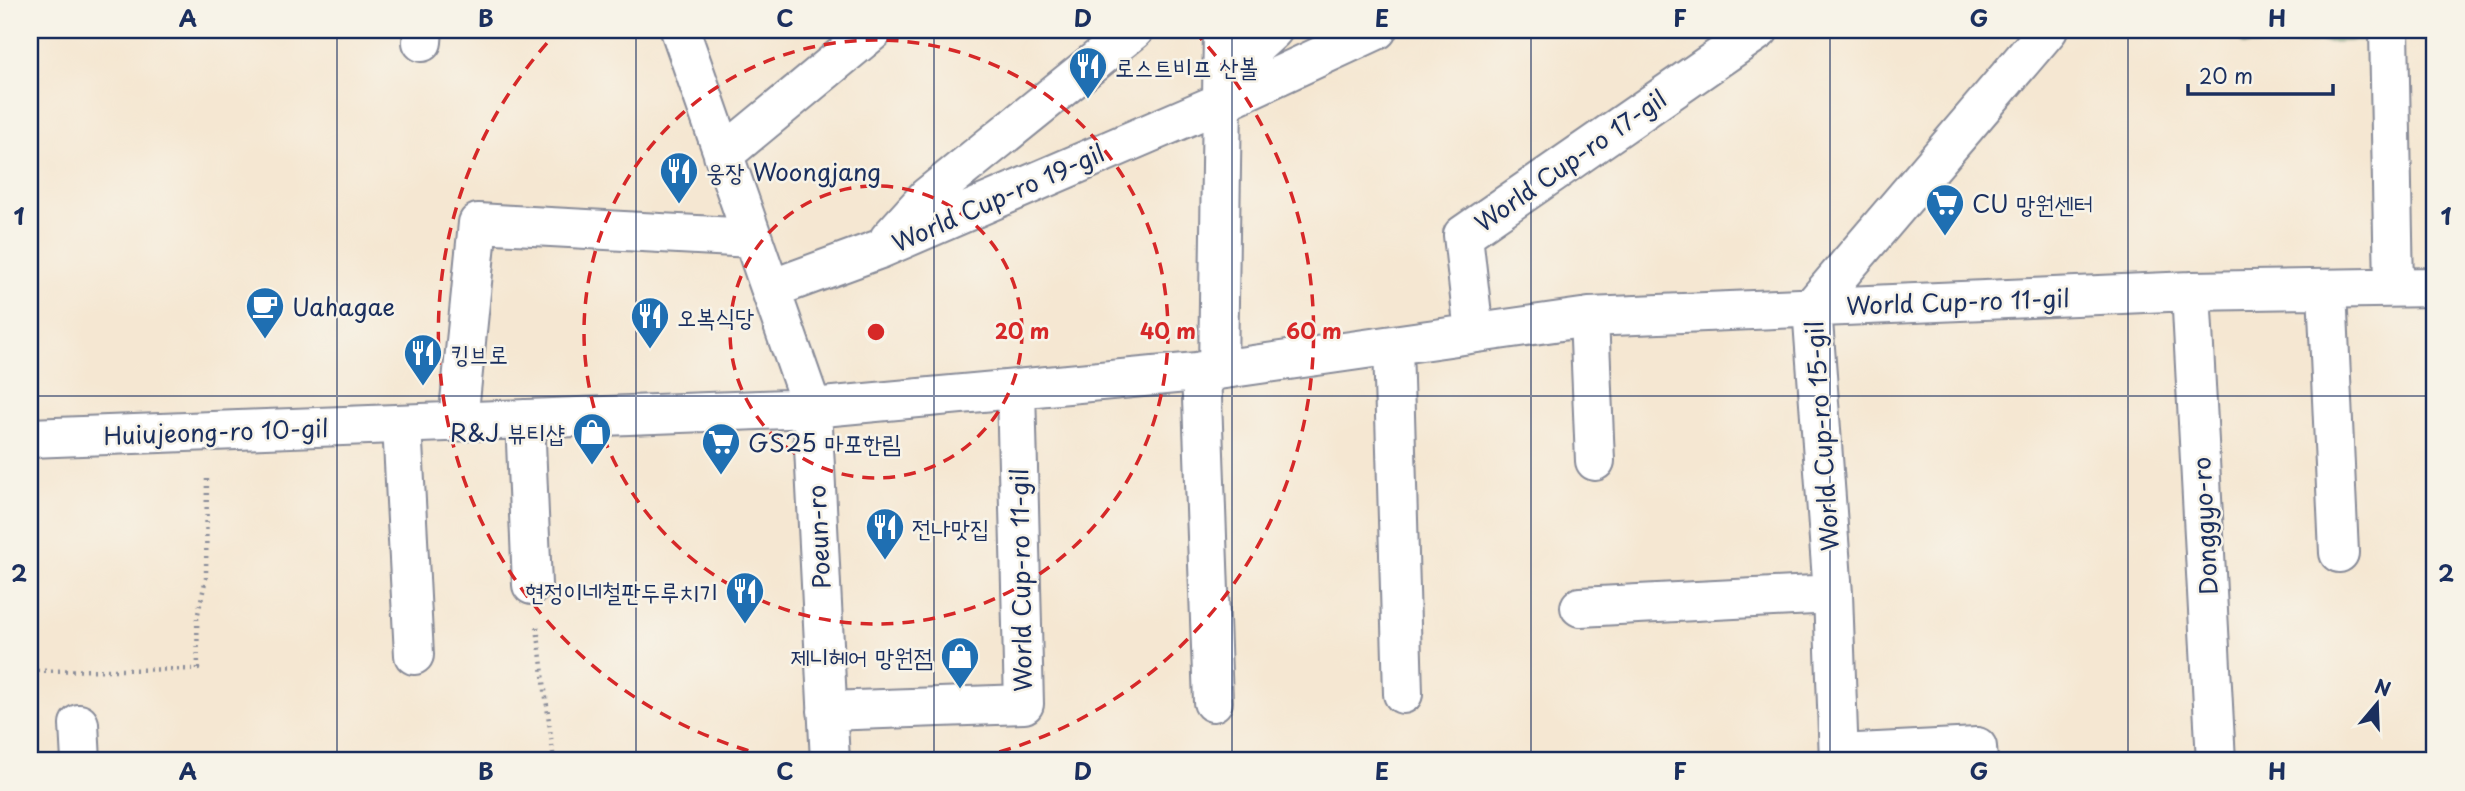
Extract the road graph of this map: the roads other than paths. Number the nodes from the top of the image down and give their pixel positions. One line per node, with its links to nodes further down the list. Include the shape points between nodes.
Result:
1 (680, 30): 11 (street, Poeun-ro)
2 (874, 30): 11 (street)
3 (1134, 30): 13 (street, via 927,197)
4 (1223, 30): 10 (street)
5 (1273, 30): 10 (street)
6 (1377, 30): 10 (street, World Cup-ro 19-gil)
7 (1759, 30): 21 (street, World Cup-ro 17-gil, via 1463,234)
8 (2048, 30): 19 (street, World Cup-ro 15-gil)
9 (2389, 30): 15 (street)
10 (1224, 88): 13 (street, World Cup-ro 19-gil); 23 (street)
11 (723, 155): 12 (street, Poeun-ro)
12 (752, 238): 16 (street, Poeun-ro); 27 (street, via 478,223)
13 (880, 249): 16 (street, World Cup-ro 19-gil)
14 (2435, 286): 15 (street, World Cup-ro 11-gil)
15 (2394, 287): 17 (street, World Cup-ro 11-gil)
16 (772, 289): 25 (street, Poeun-ro)
17 (2327, 290): 18 (street, World Cup-ro 11-gil); 31 (street)
18 (2191, 291): 19 (street, World Cup-ro 11-gil); 42 (street, Donggyo-ro)
19 (1812, 307): 20 (street, World Cup-ro 11-gil); 33 (street, World Cup-ro 15-gil)
20 (1589, 317): 21 (street, World Cup-ro 11-gil); 30 (street)
21 (1474, 333): 22 (street, World Cup-ro 11-gil)
22 (1393, 345): 23 (street, World Cup-ro 11-gil); 36 (street)
23 (1210, 371): 24 (street, World Cup-ro 11-gil); 37 (street)
24 (1016, 389): 25 (street, World Cup-ro 11-gil); 38 (street, World Cup-ro 11-gil, via 1024,704)
25 (812, 408): 26 (street, Huiujeong-ro 10-gil); 38 (street, Poeun-ro)
26 (525, 419): 27 (street, Huiujeong-ro 10-gil); 32 (street)
27 (458, 421): 28 (street, Huiujeong-ro 10-gil)
28 (402, 424): 29 (street, Huiujeong-ro 10-gil); 35 (street)
29 (30, 438)
30 (1595, 461)
31 (2339, 553)
32 (532, 585)
33 (1833, 594): 34 (street); 39 (street, World Cup-ro 15-gil)
34 (1580, 607)
35 (414, 654)
36 (1403, 694)
37 (1213, 702)
38 (827, 711): 40 (street, Poeun-ro)
39 (1838, 757): 41 (street, via 1977,747)
40 (830, 761)
41 (1978, 761)
42 (2217, 761)

